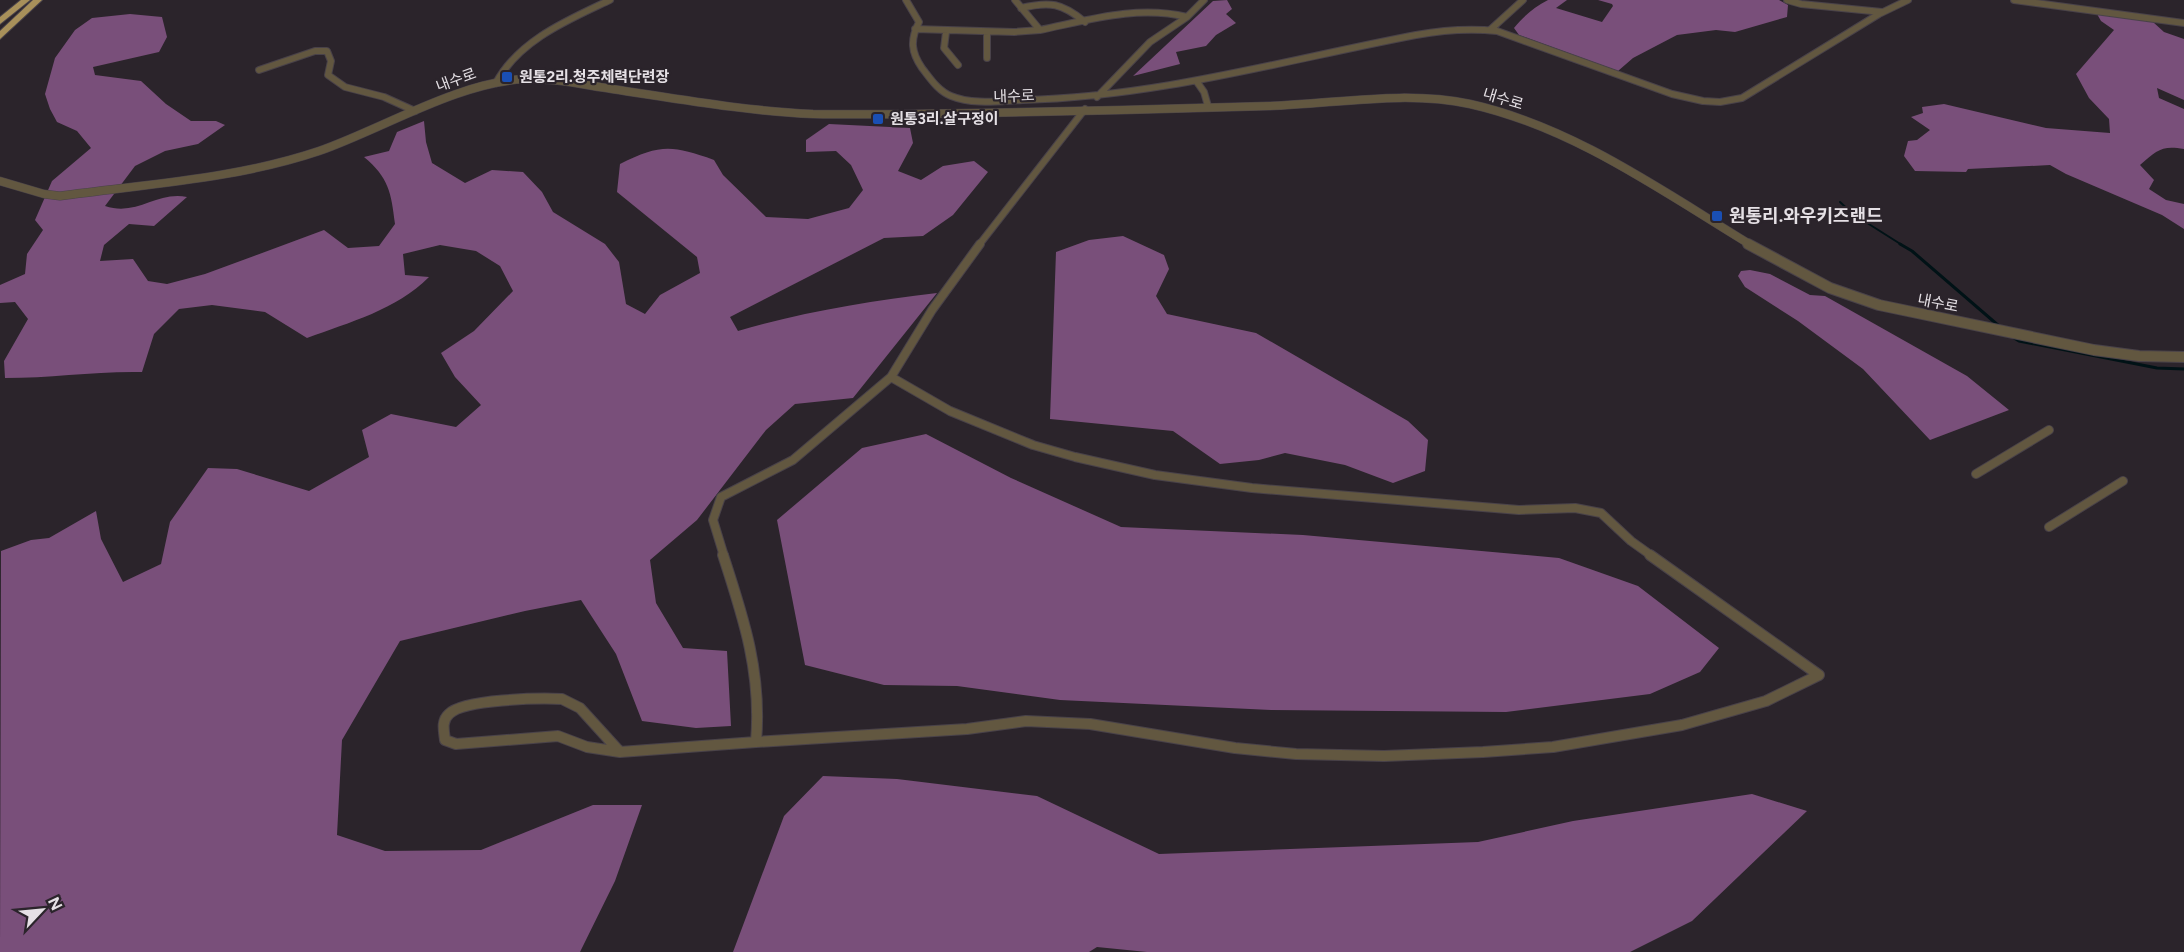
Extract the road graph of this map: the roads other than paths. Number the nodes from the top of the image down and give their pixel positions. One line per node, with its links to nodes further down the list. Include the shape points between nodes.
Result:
1 (25, 0): 14 (highway)
2 (36, 0): 17 (highway); 23 (highway)
3 (610, 0): 28 (street, via 569,19 531,45 505,67)
4 (906, 0): 18 (street, via 918,22)
5 (1015, 0): 11 (street)
6 (1204, 0): 13 (street)
7 (1524, 0): 20 (street)
8 (1787, 0): 12 (street)
9 (1908, 0): 12 (street)
10 (2014, 0): 16 (street)
11 (1021, 9): 15 (street, via 1057,3 1067,6); 19 (street)
12 (1882, 12): 20 (street, via 1742,98 1720,102 1672,94)
13 (1187, 17): 15 (street, via 1140,11); 29 (street, via 1150,42)
14 (0, 19)
15 (1085, 22): 19 (street)
16 (2184, 23)
17 (0, 29)
18 (915, 29): 21 (street); 29 (street, via 911,36 912,55 943,93 952,97)
19 (1040, 30): 22 (street)
20 (1490, 30): 27 (street, via 1468,28 1424,35)
21 (946, 32): 22 (street); 25 (street, via 944,48)
22 (987, 32): 24 (street)
23 (0, 36)
24 (987, 58)
25 (958, 65)
26 (259, 70): 32 (street, via 315,51 327,51 331,61 328,75 337,83)
27 (1197, 82): 29 (street); 30 (street)
28 (496, 83): 31 (street, 내수로, via 545,80 801,114); 32 (street, 내수로)
29 (1097, 97)
30 (1208, 106): 31 (street, 내수로); 34 (street, 내수로, via 1418,98 1495,111 1533,124 1615,163 1827,288 1888,308 1998,330 2129,355)
31 (1085, 109): 35 (street, via 971,255)
32 (416, 111): 33 (street, 내수로, via 321,150 230,173 60,196)
33 (0, 181)
34 (2184, 357)
35 (891, 377): 40 (street, via 793,460 733,489 721,497 716,508 713,520 756,662); 40 (street, via 950,411 1033,445 1155,475 1414,502 1595,511 1819,675 1766,701 1682,725 1584,743 1483,752 1306,754 1235,748 1090,724 1026,721 967,729)
36 (2049, 430): 37 (street)
37 (1976, 474)
38 (2123, 481): 39 (street)
39 (2049, 527)
40 (756, 742): 41 (street)
41 (621, 752): 41 (street, via 587,747 558,736 456,744 445,740 441,729 445,717 457,707 472,703 567,700)

